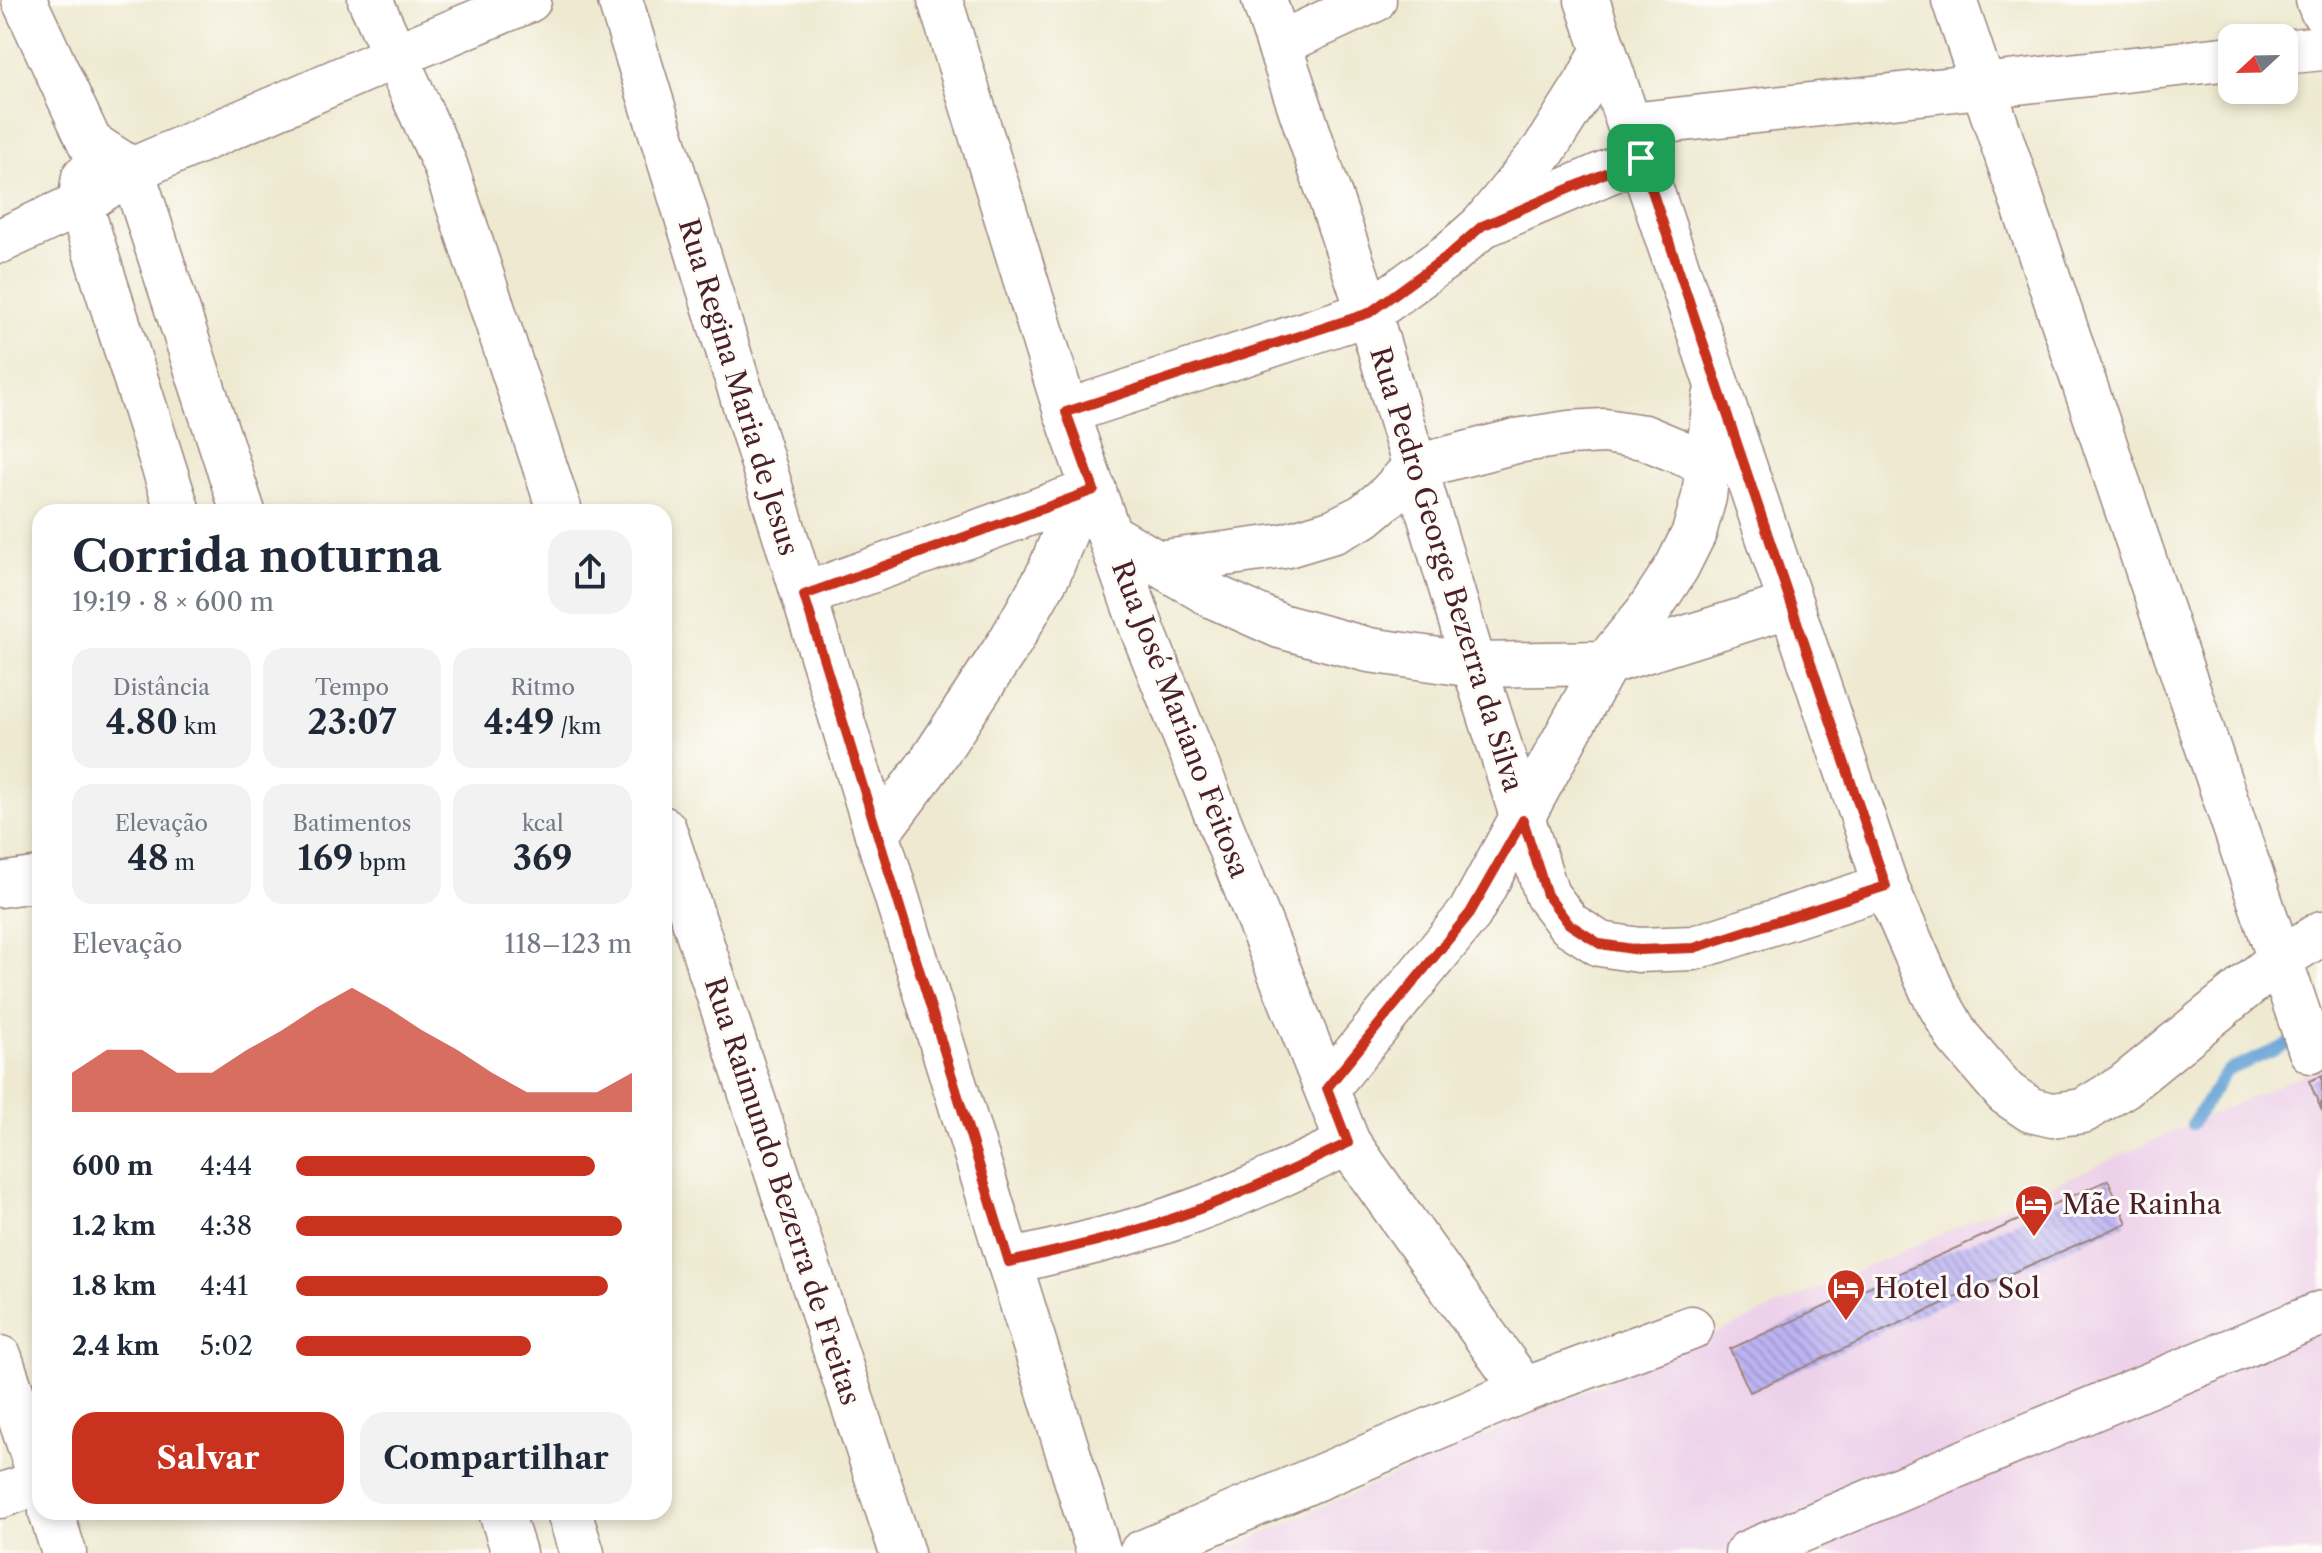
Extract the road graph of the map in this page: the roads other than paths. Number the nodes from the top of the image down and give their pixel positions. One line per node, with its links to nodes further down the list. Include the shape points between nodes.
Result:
1 (24, 0): 20 (street)
2 (370, 0): 16 (street)
3 (529, 0): 16 (street)
4 (620, 0): 36 (street, Rua Regina Maria de Jesus)
5 (940, 0): 27 (street, Rua José Mariano Feitosa)
6 (1264, 0): 12 (street, Rua Pedro George Bezerra da Silva)
7 (1374, 0): 12 (street)
8 (1587, 0): 14 (street)
9 (1954, 0): 18 (street)
10 (2318, 0): 11 (street)
11 (2322, 10)
12 (1279, 44): 25 (street, Rua Pedro George Bezerra da Silva)
13 (2322, 48): 15 (street)
14 (1604, 49): 19 (street); 23 (street, via 1544,150)
15 (2298, 51)
16 (395, 56): 21 (street); 33 (street, via 445,165)
17 (2218, 60): 18 (street)
18 (1983, 86): 19 (street); 47 (street)
19 (1636, 141): 23 (street); 26 (street)
20 (90, 143): 21 (street); 22 (street)
21 (132, 170): 22 (street); 32 (street)
22 (80, 204): 24 (street); 31 (street)
23 (1482, 226): 25 (street)
24 (0, 241)
25 (1369, 313): 27 (street); 29 (street, Rua Pedro George Bezerra da Silva)
26 (1716, 381): 28 (street); 37 (street)
27 (1066, 412): 30 (street, Rua José Mariano Feitosa)
28 (1709, 464): 29 (street, via 1644,437 1604,431 1516,441); 38 (street, via 1694,533 1677,567)
29 (1415, 467): 35 (street, via 1364,516 1334,531 1284,546); 39 (street, Rua Pedro George Bezerra da Silva)
30 (1087, 492): 34 (street, Rua José Mariano Feitosa); 36 (street); 41 (street, via 1010,642)
31 (175, 504)
32 (240, 504)
33 (557, 504)
34 (1110, 535): 35 (street); 49 (street, Rua José Mariano Feitosa, via 1143,631)
35 (1157, 563): 39 (street, via 1280,626 1369,650)
36 (804, 595): 41 (street, Rua Regina Maria de Jesus)
37 (1791, 605): 38 (street); 45 (street)
38 (1606, 663): 39 (street); 40 (street)
39 (1474, 665): 40 (street, Rua Pedro George Bezerra da Silva)
40 (1523, 820): 45 (street, Rua Pedro George Bezerra da Silva, via 1547,895 1569,924 1600,944 1639,950 1694,948); 49 (street, via 1470,913)
41 (877, 834): 51 (street, Rua Regina Maria de Jesus)
42 (672, 853): 65 (street, Rua Raimundo Bezerra de Freitas)
43 (32, 880): 44 (street)
44 (0, 885)
45 (1886, 886): 47 (street, via 1958,1037 2006,1093 2031,1110 2052,1115 2083,1111 2124,1086)
46 (2322, 933): 47 (street)
47 (2281, 960): 48 (street)
48 (2311, 1051)
49 (1327, 1088): 50 (street, Rua José Mariano Feitosa)
50 (1348, 1143): 51 (street, via 1175,1218); 55 (street, Rua José Mariano Feitosa)
51 (1009, 1262): 66 (street, Rua Regina Maria de Jesus)
52 (2322, 1313): 68 (street)
53 (1691, 1328): 55 (street)
54 (0, 1358): 56 (street)
55 (1524, 1390): 67 (street)
56 (32, 1456)
57 (32, 1483): 58 (street)
58 (0, 1496)
59 (54, 1520): 62 (street)
60 (504, 1520): 63 (street)
61 (572, 1520): 64 (street)
62 (64, 1553)
63 (514, 1553)
64 (582, 1553)
65 (902, 1553)
66 (1099, 1553)
67 (1141, 1553)
68 (1747, 1553)

